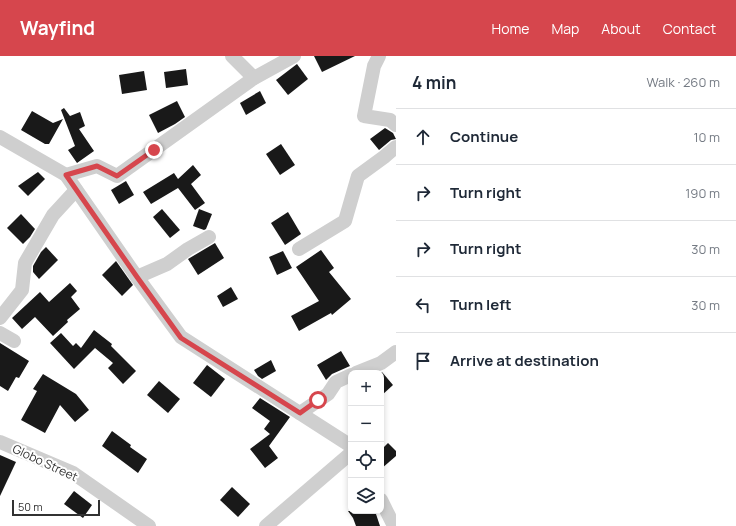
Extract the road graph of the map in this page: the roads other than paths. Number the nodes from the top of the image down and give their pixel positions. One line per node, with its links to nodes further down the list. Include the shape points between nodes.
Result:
1 (232, 56): 4 (street)
2 (294, 56): 4 (street)
3 (379, 56): 5 (street, via 374,66 364,116 390,120)
4 (254, 78): 8 (street, via 117,176 97,166)
5 (396, 125)
6 (0, 138): 8 (street)
7 (396, 147): 11 (street, via 358,176 346,221)
8 (66, 175): 9 (street)
9 (76, 190): 12 (street); 13 (street, via 53,215 25,263 22,290)
10 (209, 237): 12 (street, via 168,264)
11 (299, 249)
12 (137, 277): 19 (street, via 181,338)
13 (0, 318)
14 (0, 333): 15 (street)
15 (14, 341)
16 (396, 352): 17 (street, via 381,363)
17 (364, 370)
18 (348, 376): 19 (street, via 336,382 328,394)
19 (300, 413): 21 (street)
20 (0, 442): 24 (street, Globo Street, via 73,473)
21 (348, 444)
22 (348, 456): 25 (street)
23 (384, 506): 26 (street)
24 (149, 526)
25 (266, 526)
26 (394, 526)

